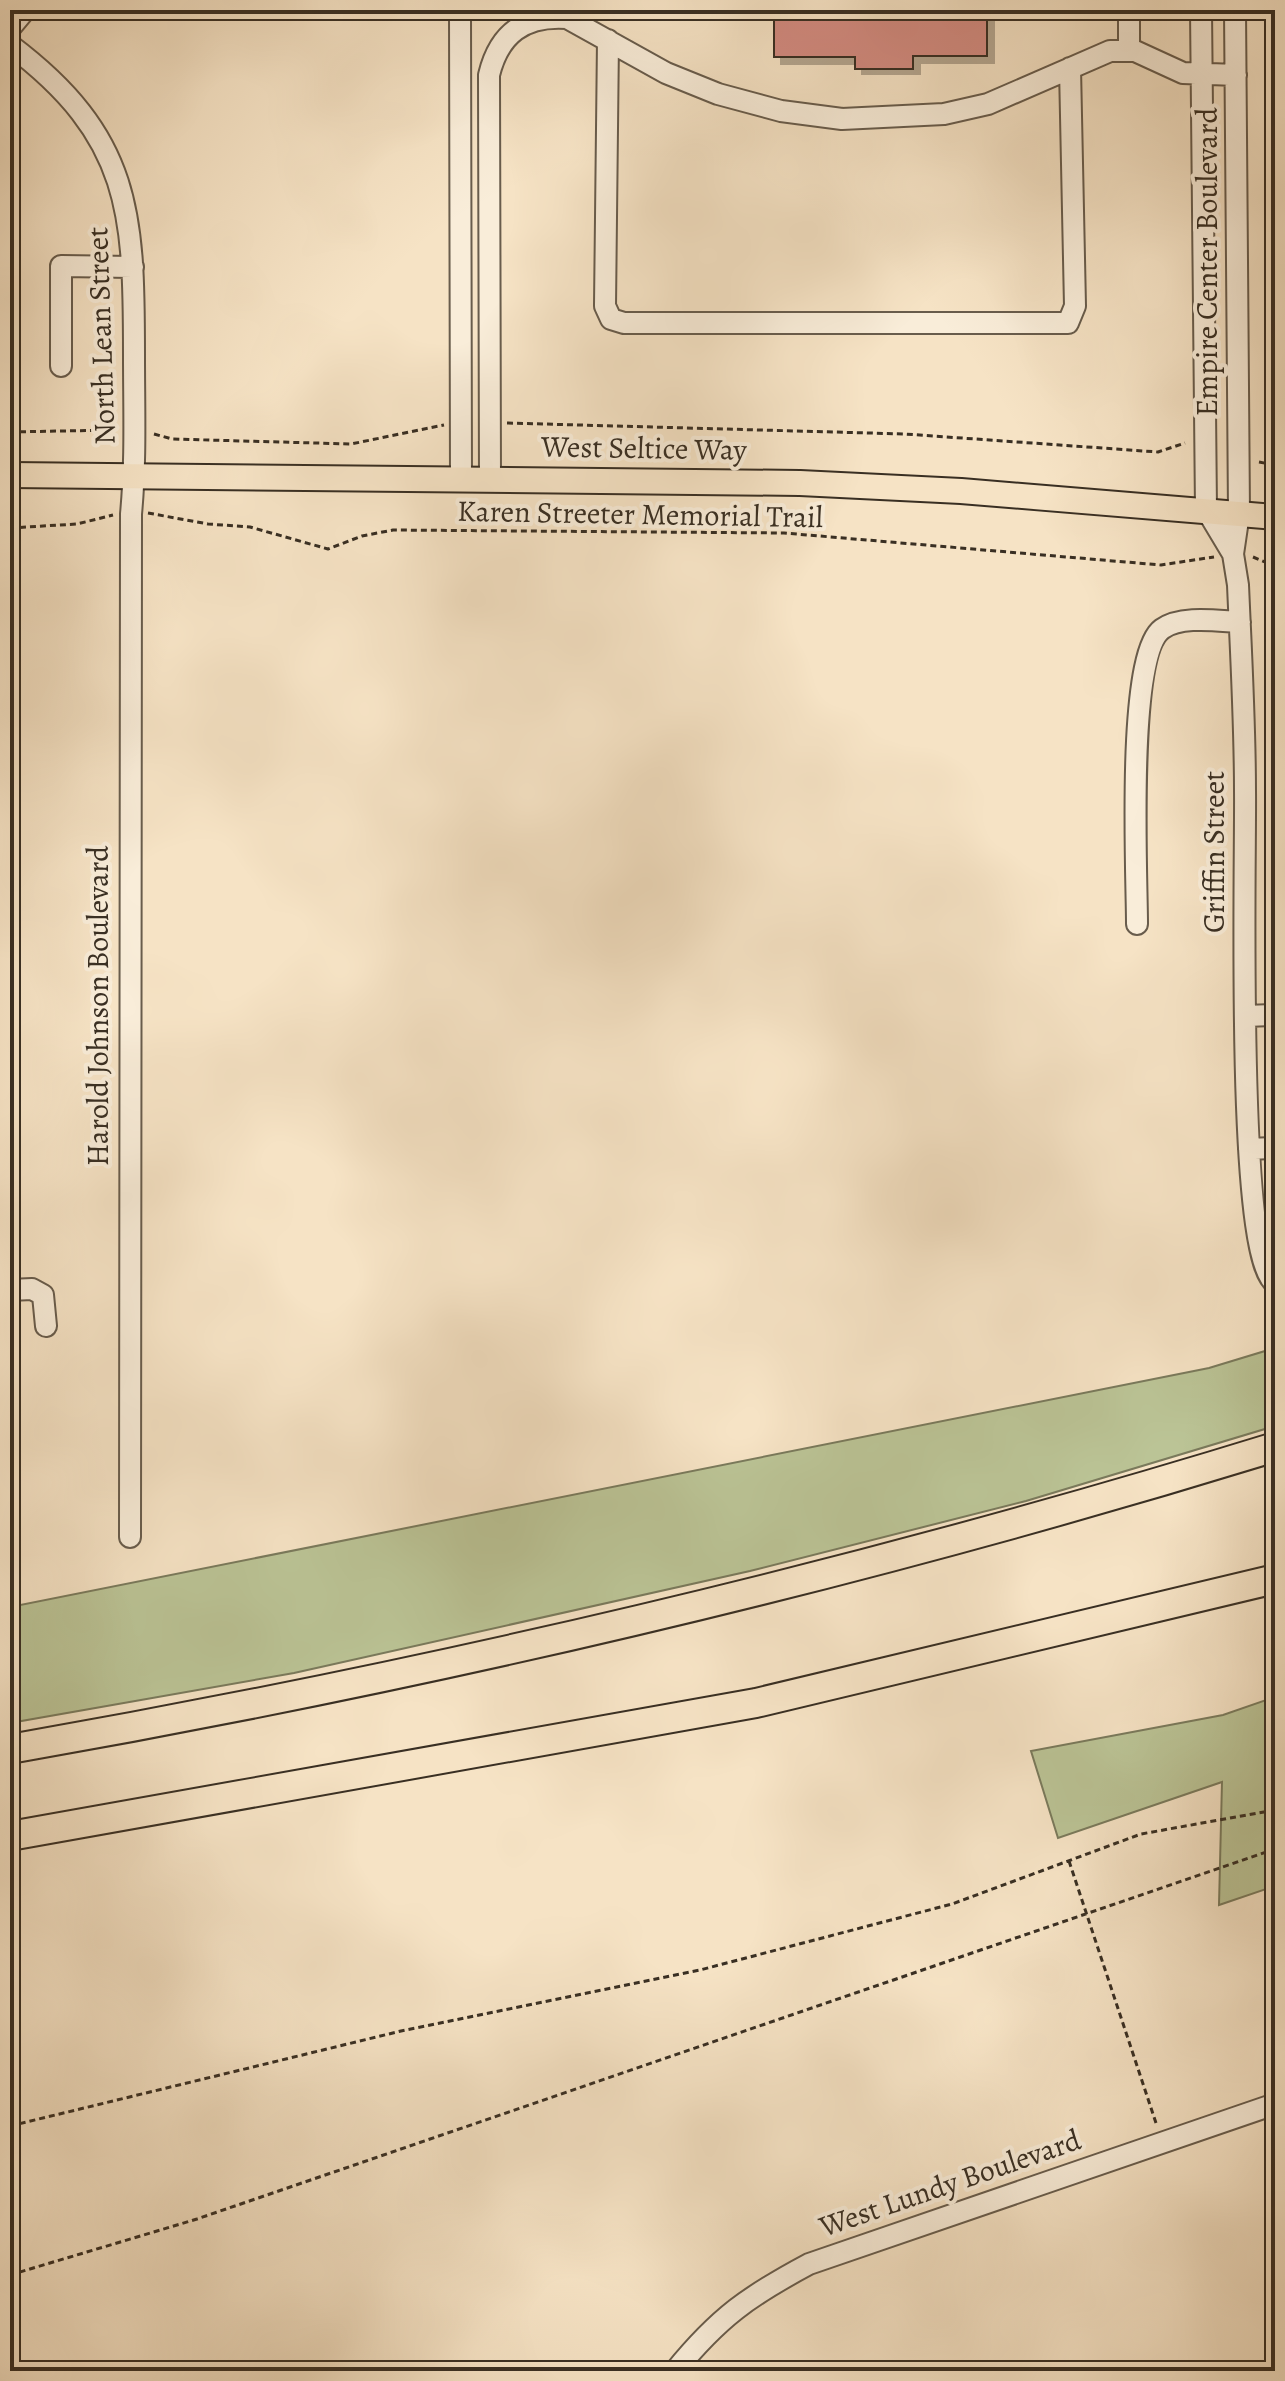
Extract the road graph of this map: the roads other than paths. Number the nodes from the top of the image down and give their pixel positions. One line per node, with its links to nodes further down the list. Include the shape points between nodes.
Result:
1 (25, 10): 6 (street)
2 (460, 10): 13 (street)
3 (1129, 10): 9 (street)
4 (1201, 10): 11 (street, Empire Center Boulevard)
5 (1235, 10): 12 (street, Empire Center Boulevard)
6 (10, 28)
7 (608, 40): 10 (street, via 666,73 718,94 781,111 842,119 944,114 1020,92); 10 (street, via 605,306 611,319 624,323 1068,323 1075,306); 14 (street, via 567,18 528,22 501,42)
8 (10, 45): 15 (street, North Lean Street, via 71,98 105,149 126,203)
9 (1129, 51): 10 (street, via 1092,56); 11 (street, via 1183,73)
10 (1070, 68)
11 (1202, 75): 12 (street); 17 (street, Empire Center Boulevard)
12 (1236, 75): 18 (street, Empire Center Boulevard)
13 (460, 91): 14 (street); 21 (street)
14 (488, 91): 22 (street)
15 (133, 267): 16 (street, via 61,266); 20 (street, North Lean Street)
16 (61, 366)
17 (1205, 403): 18 (street); 23 (street, Empire Center Boulevard)
18 (1238, 403): 24 (street, Empire Center Boulevard)
19 (10, 475): 20 (main road, West Seltice Way)
20 (135, 475): 21 (main road, West Seltice Way); 37 (street, Harold Johnson Boulevard)
21 (461, 479): 22 (main road, West Seltice Way)
22 (490, 479): 23 (main road, West Seltice Way, via 800,483)
23 (1206, 509): 24 (main road, West Seltice Way); 26 (street, Griffin Street)
24 (1239, 513): 25 (main road, West Seltice Way); 26 (street, Griffin Street)
25 (1275, 517)
26 (1233, 554): 27 (street, Griffin Street)
27 (1240, 622): 28 (street, via 1180,623 1162,629 1148,651 1137,732); 30 (street, Griffin Street)
28 (1137, 924)
29 (1275, 1015): 30 (street)
30 (1246, 1016): 32 (street, Griffin Street)
31 (1275, 1148): 32 (street)
32 (1249, 1149): 33 (street, Griffin Street, via 1261,1262)
33 (1275, 1283)
34 (10, 1290): 35 (street, via 32,1289 43,1295)
35 (46, 1326)
36 (1275, 1447): 39 (highway, via 993,1531 649,1620 220,1712)
37 (130, 1537)
38 (1275, 1579): 40 (highway, via 756,1703)
39 (10, 1749)
40 (10, 1836)
41 (1275, 2104): 42 (street, West Lundy Boulevard, via 809,2264 752,2294)
42 (693, 2350): 43 (street, West Lundy Boulevard); 44 (street)
43 (675, 2371)
44 (695, 2371)

